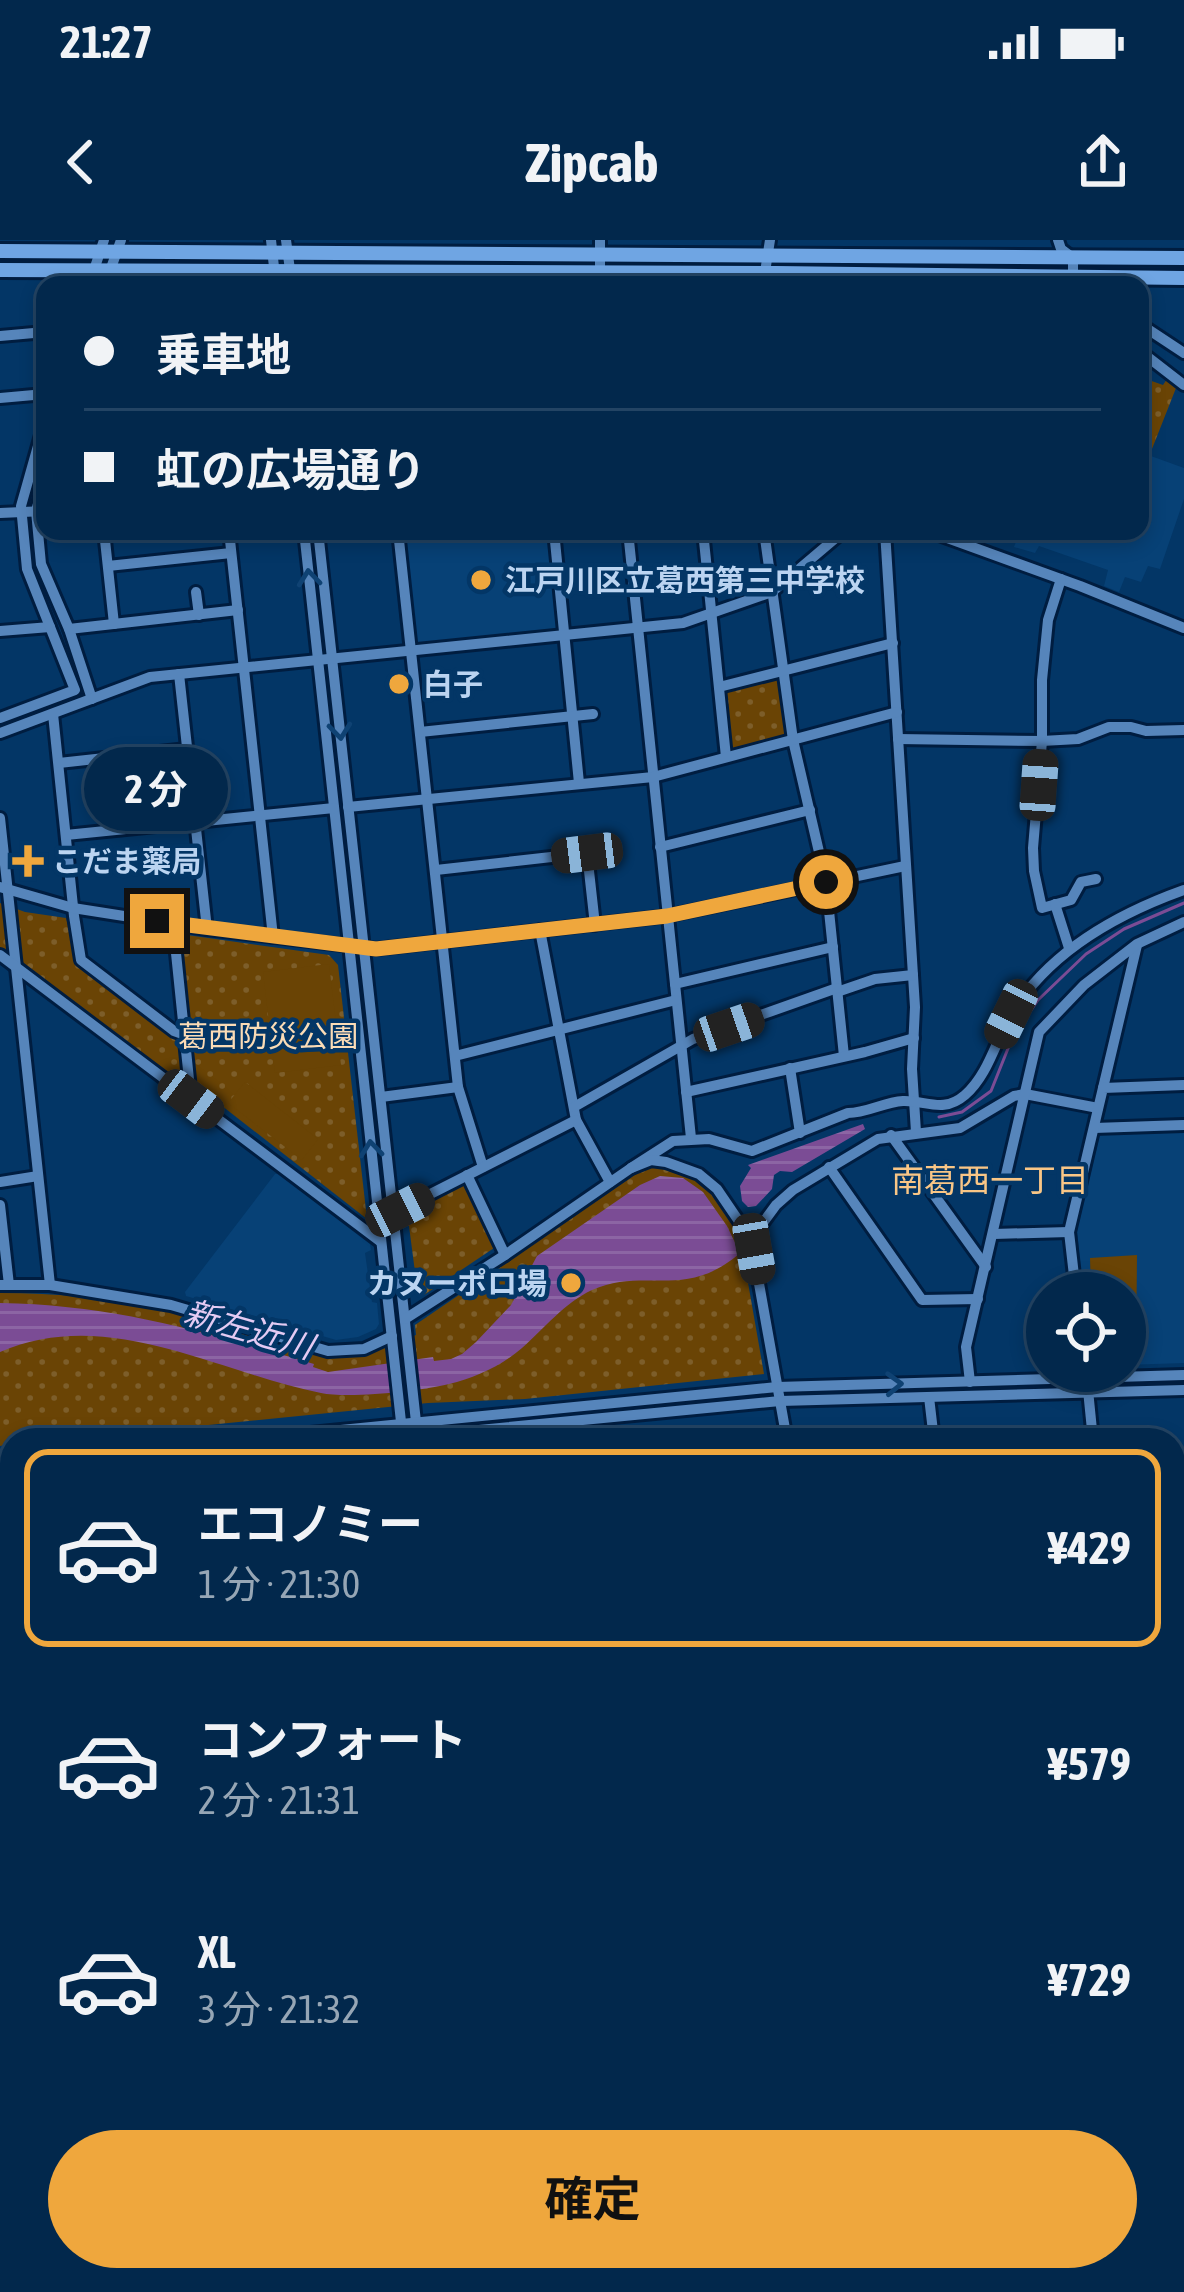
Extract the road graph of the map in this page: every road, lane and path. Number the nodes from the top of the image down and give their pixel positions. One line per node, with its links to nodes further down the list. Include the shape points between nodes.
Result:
1 (1058, 240): 9 (street)
2 (111, 245): 3 (main road); 8 (main road); 13 (street)
3 (279, 246): 4 (main road); 14 (street)
4 (366, 246): 5 (main road)
5 (475, 247): 6 (main road)
6 (600, 247): 7 (main road)
7 (769, 248): 9 (main road)
8 (0, 251)
9 (1073, 258): 10 (main road, via 1119,251); 15 (street)
10 (1184, 258)
11 (0, 270): 12 (main road)
12 (85, 276)
13 (99, 276)
14 (283, 276)
15 (1071, 276)
16 (1184, 278): 17 (main road)
17 (1149, 279)
18 (1149, 330): 21 (street)
19 (36, 333): 20 (street)
20 (0, 336)
21 (1184, 353)
22 (1149, 358): 23 (street)
23 (1184, 385)
24 (36, 395): 25 (street)
25 (0, 398)
26 (36, 453): 28 (street)
27 (36, 511): 28 (street)
28 (22, 512): 29 (street); 52 (street, via 27,569)
29 (0, 513)
30 (41, 540): 55 (street, via 41,564)
31 (105, 540): 44 (street)
32 (230, 540): 43 (street)
33 (305, 540): 61 (street, one-way to 33)
34 (319, 540): 60 (street)
35 (399, 540): 59 (street)
36 (555, 540): 57 (street)
37 (629, 540): 53 (street)
38 (705, 540): 49 (street)
39 (765, 540): 47 (street)
40 (833, 540): 47 (street)
41 (886, 540): 58 (street)
42 (953, 540): 45 (street)
43 (231, 553): 44 (street); 48 (street)
44 (108, 566): 51 (street)
45 (1061, 579): 54 (street); 77 (street, via 1048,620)
46 (196, 592): 50 (street)
47 (772, 592): 49 (street); 63 (street)
48 (238, 610): 50 (street); 62 (street)
49 (711, 613): 53 (street); 65 (street)
50 (199, 615): 51 (street)
51 (114, 624): 55 (street)
52 (50, 627): 56 (street); 71 (street, via 75,690)
53 (638, 628): 57 (street); 81 (street)
54 (1184, 628)
55 (69, 629): 66 (street)
56 (0, 631)
57 (565, 636): 59 (street); 70 (street)
58 (893, 643): 63 (street); 67 (street)
59 (411, 650): 60 (street); 73 (street)
60 (332, 658): 61 (street); 84 (street, one-way to 84)
61 (317, 660): 62 (street); 85 (street)
62 (244, 668): 64 (street); 87 (street)
63 (783, 671): 65 (street); 76 (street)
64 (179, 674): 66 (street); 78 (street)
65 (718, 688): 79 (street)
66 (92, 699): 68 (street)
67 (897, 712): 75 (street); 76 (street)
68 (53, 713): 74 (street); 80 (street)
69 (593, 713): 70 (street)
70 (572, 716): 73 (street); 82 (street)
71 (0, 718)
72 (1184, 730): 77 (street, via 1108,727 1078,740)
73 (420, 731): 83 (street)
74 (0, 733)
75 (898, 739): 77 (street); 92 (street)
76 (794, 740): 79 (street); 86 (street)
77 (1042, 741): 98 (street, via 1034,872 1042,908)
78 (188, 749): 80 (street); 89 (street)
79 (726, 758): 81 (street)
80 (58, 763): 90 (street)
81 (653, 777): 82 (street); 91 (street)
82 (579, 783): 83 (street)
83 (427, 799): 84 (street); 93 (street)
84 (348, 807): 111 (street)
85 (334, 808): 87 (street); 109 (street)
86 (810, 810): 91 (street); 95 (street)
87 (259, 815): 89 (street); 106 (street)
88 (0, 818): 96 (street)
89 (195, 822): 90 (street); 104 (street)
90 (66, 835): 99 (street)
91 (660, 847): 100 (street)
92 (905, 866): 95 (street); 115 (street)
93 (436, 870): 103 (street, via 587,853); 107 (street)
94 (1096, 879): 98 (street)
95 (826, 882): 100 (street); 110 (street)
96 (4, 888): 99 (street); 114 (street)
97 (1184, 890): 112 (street)
98 (1055, 904): 112 (street)
99 (73, 908): 102 (street); 120 (street, via 81,959)
100 (667, 916): 103 (street); 116 (street)
101 (1184, 922): 108 (street)
102 (173, 924): 104 (street); 120 (street)
103 (595, 925): 105 (street)
104 (207, 929): 106 (street)
105 (540, 930): 107 (street); 119 (street)
106 (273, 937): 109 (street)
107 (443, 942): 111 (street); 123 (street)
108 (1137, 944): 128 (street); 130 (street, via 1039,1032)
109 (349, 945): 111 (street); 154 (street, one-way to 109)
110 (833, 947): 116 (street); 117 (street)
111 (364, 948): 131 (street)
112 (1069, 948): 133 (street, via 1011,1014 965,1095 950,1104)
113 (0, 955): 114 (street)
114 (16, 966): 132 (street); 146 (street)
115 (913, 975): 117 (street); 121 (street)
116 (675, 984): 118 (street)
117 (837, 990): 122 (street); 124 (street)
118 (676, 1000): 119 (street); 122 (street)
119 (559, 1030): 123 (street); 135 (street)
120 (185, 1035): 132 (street)
121 (914, 1038): 124 (street); 133 (street)
122 (681, 1046): 129 (street); 135 (street)
123 (455, 1056): 127 (street)
124 (844, 1056): 125 (street)
125 (790, 1068): 129 (street); 139 (street)
126 (1184, 1085): 128 (street)
127 (458, 1088): 131 (street); 142 (street)
128 (1103, 1088): 134 (street)
129 (686, 1092): 141 (street)
130 (1024, 1094): 134 (street); 138 (street, via 969,1124); 152 (street)
131 (381, 1096): 150 (street)
132 (191, 1099): 154 (street)
133 (913, 1103): 138 (street); 139 (street, via 848,1113)
134 (1098, 1108): 137 (street)
135 (575, 1113): 142 (street); 148 (street)
136 (1184, 1125): 137 (street)
137 (1094, 1127): 151 (street)
138 (916, 1132): 140 (street)
139 (800, 1133): 141 (street, via 752,1151)
140 (891, 1135): 143 (street); 156 (street)
141 (692, 1138): 144 (street)
142 (483, 1167): 145 (street)
143 (829, 1167): 153 (street, via 776,1205); 160 (street, via 922,1300)
144 (631, 1168): 148 (street); 153 (street, via 651,1160 699,1174)
145 (467, 1175): 150 (street); 155 (street)
146 (38, 1176): 147 (street); 159 (street)
147 (0, 1182)
148 (610, 1182): 155 (street)
149 (0, 1205): 158 (street)
150 (393, 1214): 161 (street)
151 (1069, 1232): 152 (street); 157 (street)
152 (994, 1234): 156 (street)
153 (751, 1239): 167 (street)
154 (382, 1242): 162 (street)
155 (505, 1255): 161 (street)
156 (986, 1267): 160 (street)
157 (1074, 1272)
158 (5, 1285): 159 (street)
159 (50, 1285): 162 (street, via 171,1305 328,1351)
160 (978, 1299): 166 (street, via 967,1347)
161 (405, 1319): 173 (street)
162 (393, 1342): 172 (street)
163 (1146, 1375): 164 (street)
164 (1184, 1375)
165 (1026, 1379): 166 (street)
166 (970, 1382): 167 (street, one-way to 166)
167 (777, 1387): 171 (street); 174 (street)
168 (1184, 1390): 169 (street)
169 (1088, 1393): 170 (street); 178 (street)
170 (929, 1397): 171 (street); 177 (street)
171 (780, 1401): 175 (street); 176 (street)
172 (401, 1428)
173 (417, 1428)
174 (456, 1428)
175 (474, 1428)
176 (785, 1428)
177 (933, 1428)
178 (1092, 1428)

